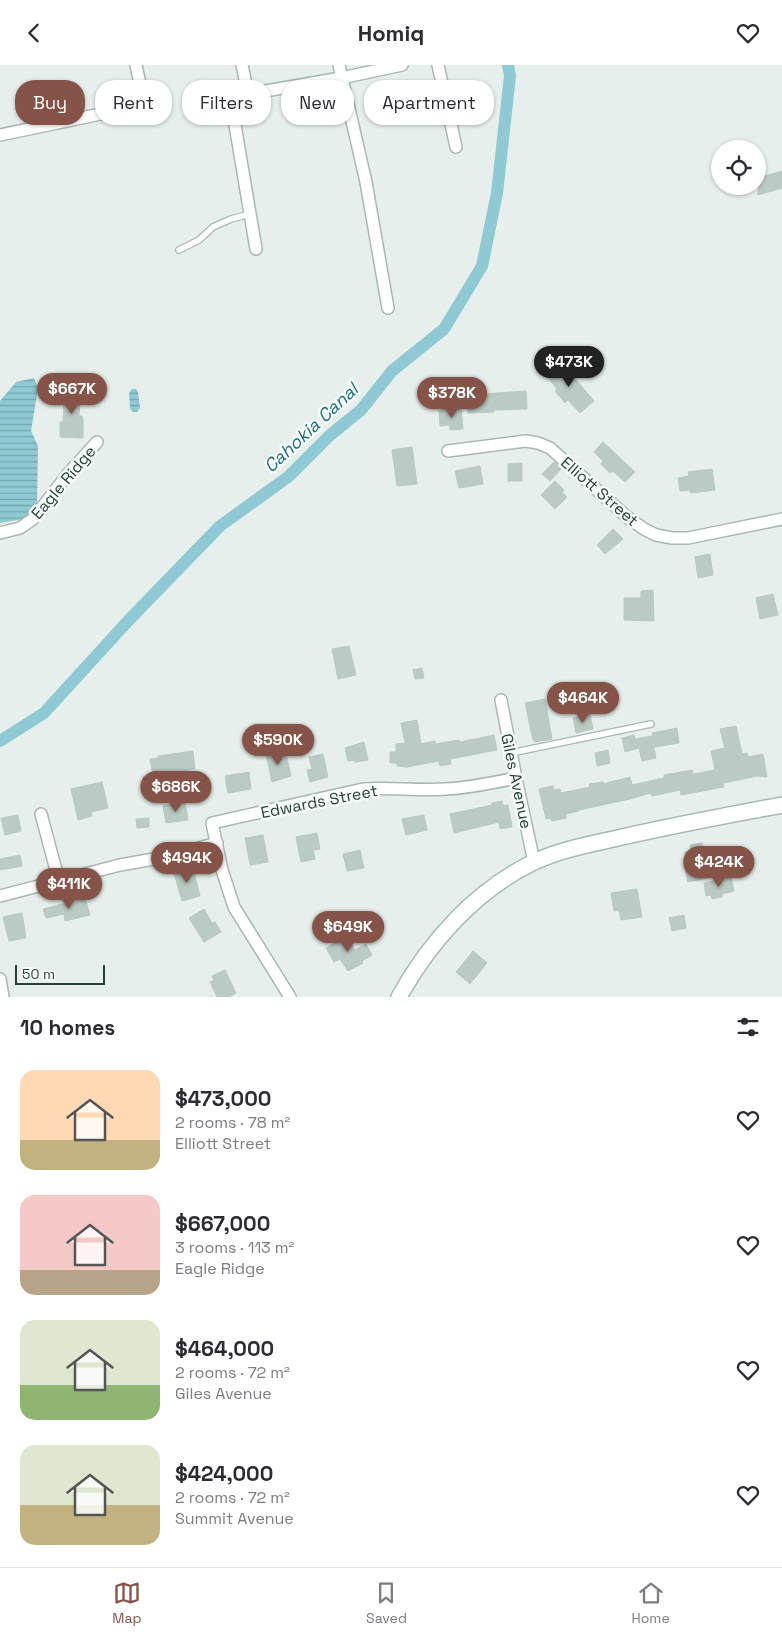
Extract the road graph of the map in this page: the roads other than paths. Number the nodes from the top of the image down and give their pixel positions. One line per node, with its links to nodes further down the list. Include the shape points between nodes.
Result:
1 (136, 65): 10 (street, via 142,98 140,104)
2 (242, 65): 7 (street)
3 (339, 65): 6 (street)
4 (402, 65): 6 (street)
5 (438, 65): 11 (street)
6 (342, 78): 8 (street); 15 (street, via 366,182)
7 (245, 80)
8 (271, 90)
9 (235, 125): 12 (street)
10 (0, 135)
11 (456, 147)
12 (250, 213): 13 (street); 14 (lane, via 213,227 199,240)
13 (256, 249)
14 (179, 250)
15 (388, 308)
16 (97, 442): 19 (street, Eagle Ridge, via 33,519 20,528)
17 (448, 451): 18 (street, Elliott Street, via 526,441 538,443 550,448 627,517 644,529 665,537 688,538)
18 (782, 519)
19 (0, 533)
20 (501, 699): 22 (street, Giles Avenue)
21 (651, 724): 22 (lane)
22 (511, 753): 23 (street, Giles Avenue)
23 (516, 778): 26 (street, Edwards Street, via 447,789 363,789 212,823); 27 (street, Giles Avenue)
24 (782, 805): 27 (street, via 578,847)
25 (41, 814): 28 (street)
26 (217, 843): 28 (street); 32 (street, via 234,907)
27 (534, 863): 33 (street, via 494,886 468,908 427,955)
28 (59, 881): 29 (street)
29 (0, 896)
30 (0, 979): 31 (street)
31 (3, 997)
32 (290, 997)
33 (399, 997)

